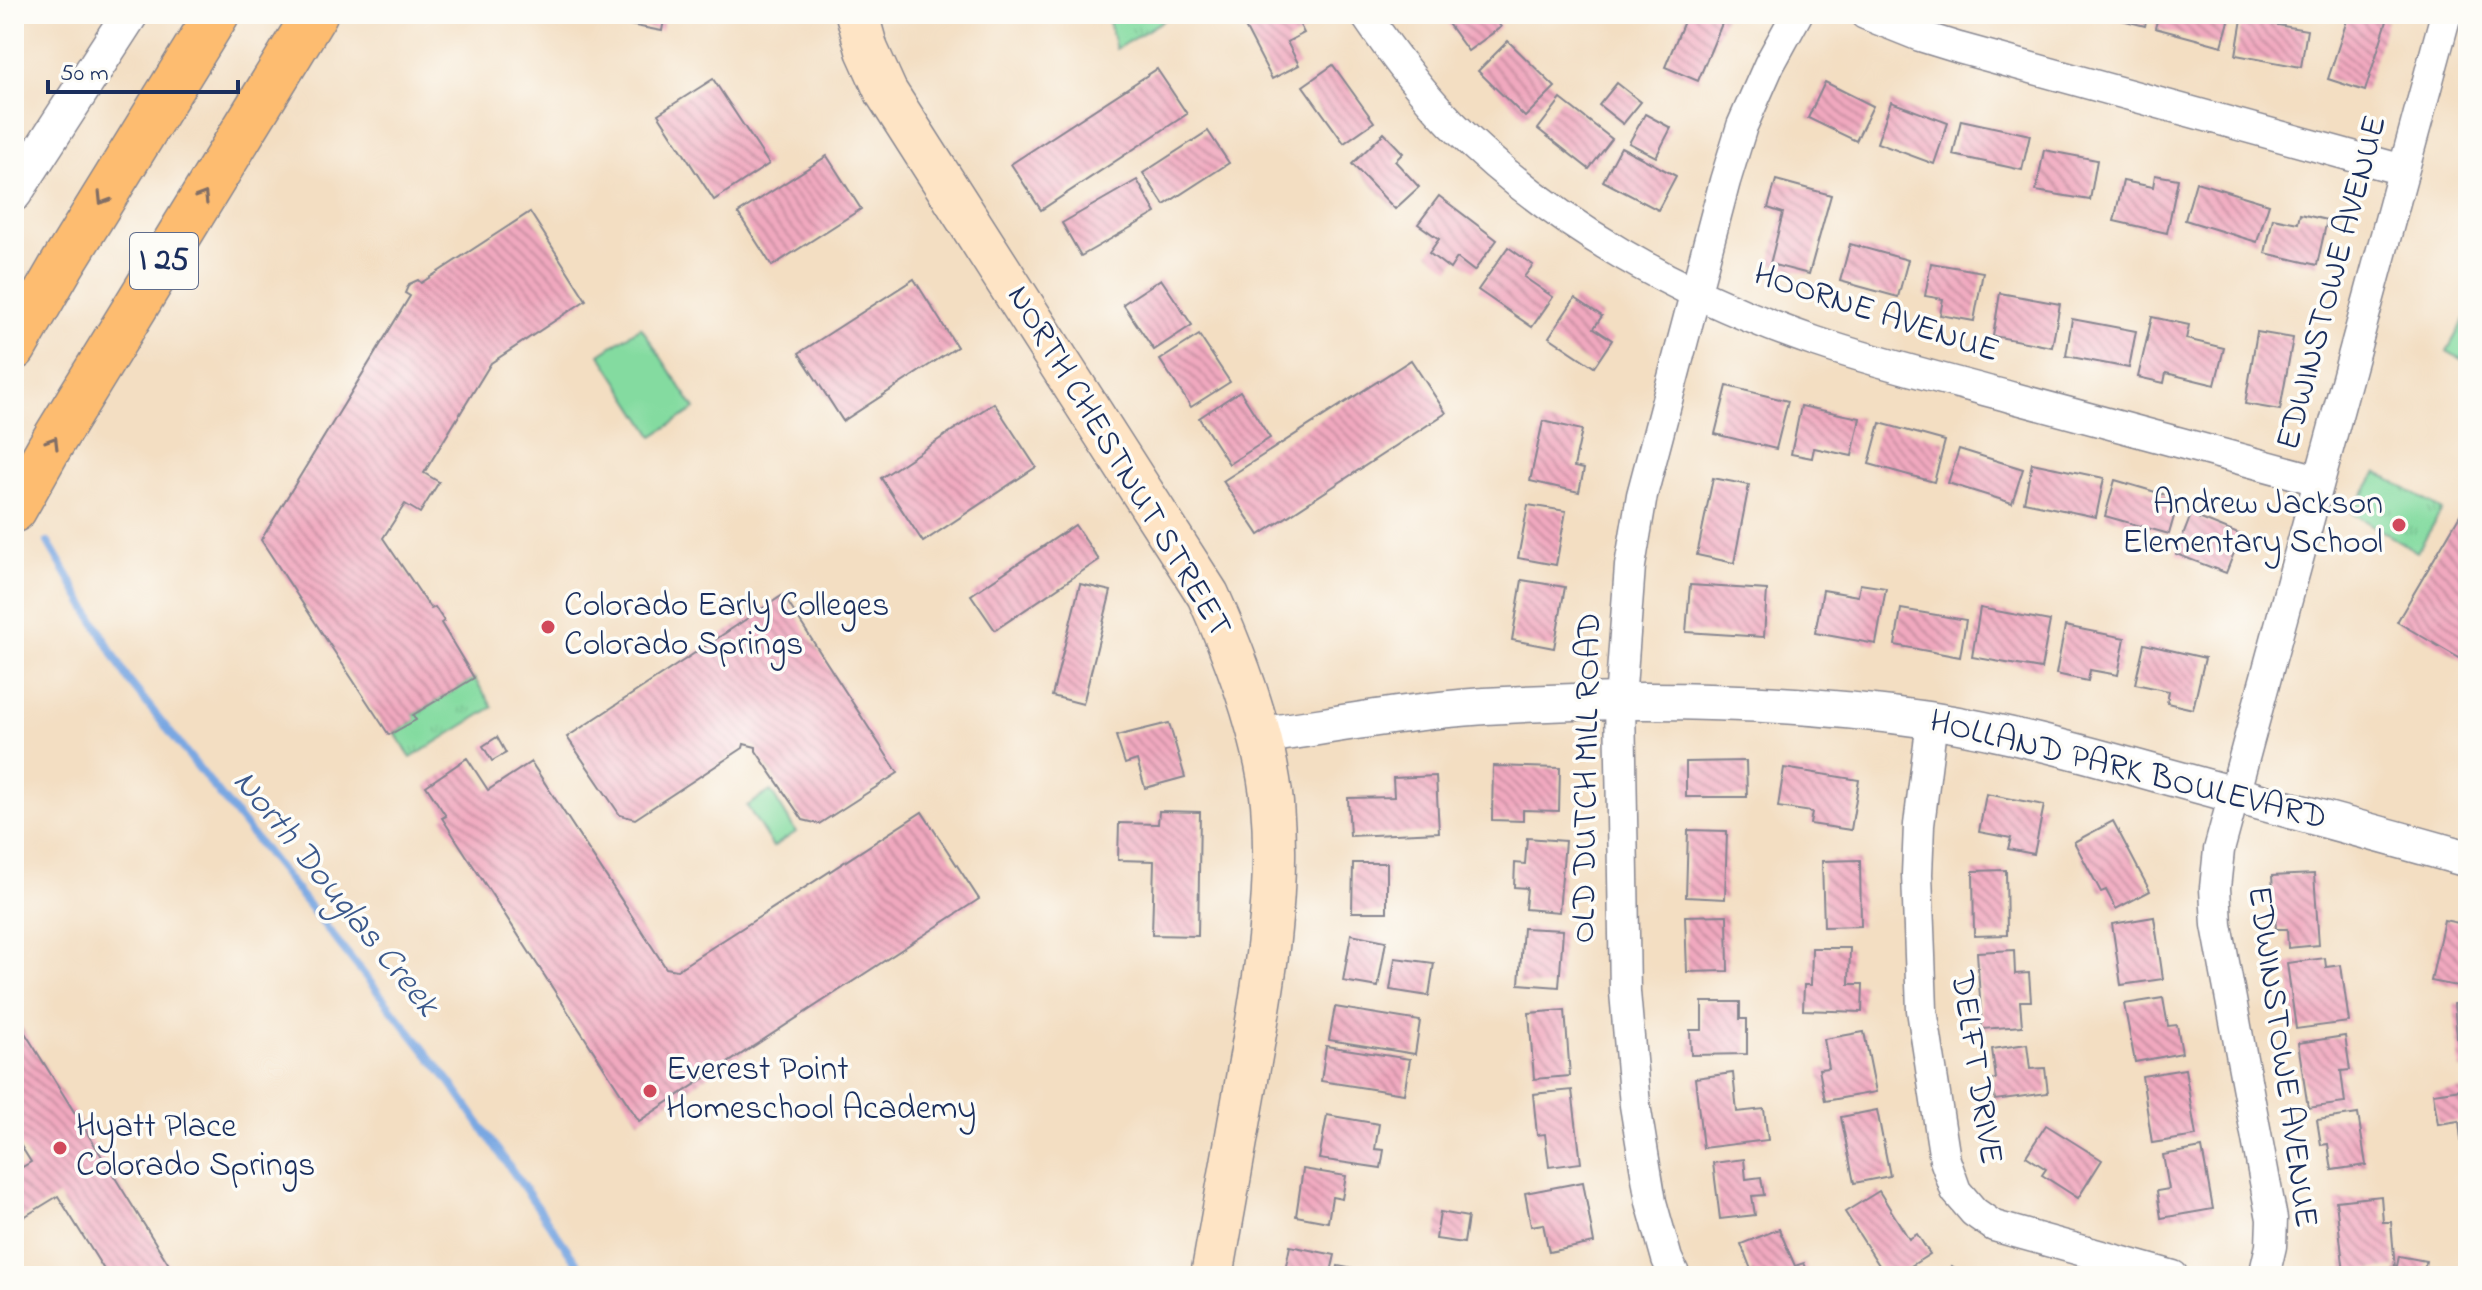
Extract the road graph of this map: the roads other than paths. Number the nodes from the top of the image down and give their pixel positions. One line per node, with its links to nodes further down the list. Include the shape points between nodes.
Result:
1 (130, 14): 10 (street)
2 (217, 14): 12 (highway, I 25, one-way to 12)
3 (315, 14): 14 (highway, I 25, one-way to 3)
4 (857, 14): 17 (main road, NORTH CHESTNUT STREET, via 886,92 1208,595 1234,652)
5 (1365, 14): 11 (street, HOORNE AVENUE, via 1450,121 1502,171 1561,217)
6 (1797, 14): 11 (street, OLD DUTCH MILL ROAD, via 1742,126)
7 (1865, 14): 9 (street, via 1959,48)
8 (2446, 14): 9 (street, EDWINSTOWE AVENUE)
9 (2403, 170): 13 (street, EDWINSTOWE AVENUE)
10 (14, 193)
11 (1695, 292): 13 (street, HOORNE AVENUE, via 1865,358); 15 (street, OLD DUTCH MILL ROAD, via 1642,495 1630,566)
12 (14, 348)
13 (2318, 480): 18 (street, EDWINSTOWE AVENUE)
14 (14, 510)
15 (1620, 701): 16 (street, HOLLAND PARK BOULEVARD, via 1833,708); 17 (street, HOLLAND PARK BOULEVARD, via 1483,706); 21 (street, OLD DUTCH MILL ROAD, via 1629,1050 1651,1202)
16 (1932, 720): 18 (street, HOLLAND PARK BOULEVARD, via 2052,745); 22 (street, DELFT DRIVE, via 1917,874 1922,1010 1945,1160 1956,1191 1994,1226)
17 (1258, 736): 20 (main road, NORTH CHESTNUT STREET, via 1271,799 1272,921)
18 (2235, 794): 19 (street, HOLLAND PARK BOULEVARD); 23 (street, EDWINSTOWE AVENUE, via 2219,850 2217,925 2272,1219)
19 (2468, 859)
20 (1212, 1276)
21 (1675, 1276)
22 (2173, 1276)
23 (2264, 1276)

